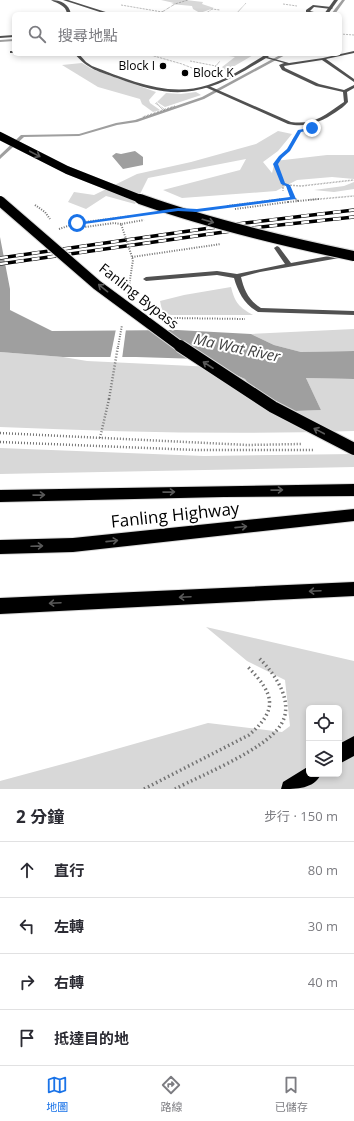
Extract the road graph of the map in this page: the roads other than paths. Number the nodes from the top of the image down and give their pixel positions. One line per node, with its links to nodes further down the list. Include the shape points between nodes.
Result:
1 (54, 0): 5 (street, via 67,7)
2 (65, 0): 6 (street)
3 (336, 0): 4 (street)
4 (331, 8): 7 (street, via 313,6 307,11); 8 (street)
5 (69, 12)
6 (104, 12)
7 (311, 12)
8 (328, 12)
9 (12, 36): 10 (street)
10 (0, 37)
11 (354, 52): 12 (street)
12 (342, 55)
13 (80, 56): 20 (street, via 91,66 152,89 182,90)
14 (338, 56): 16 (street)
15 (264, 57): 17 (street); 20 (street)
16 (323, 60): 17 (street); 18 (street)
17 (287, 64): 21 (street, via 281,67 318,85)
18 (354, 81)
19 (354, 86): 21 (street)
20 (207, 87): 21 (street, via 290,123 305,125 313,124 344,105)
21 (345, 91)
22 (0, 136): 25 (highway, one-way to 25, bridge, via 90,180 179,212 250,233)
23 (0, 201): 30 (highway, Fanling Bypass, one-way to 23, bridge, via 274,407 191,354 52,247)
24 (277, 248): 26 (street)
25 (354, 255): 26 (street)
26 (289, 265): 27 (street)
27 (237, 276): 28 (street, via 217,273); 29 (street, via 245,297 253,307 260,310)
28 (146, 279)
29 (354, 313)
30 (354, 450)
31 (354, 490): 32 (highway, one-way to 31)
32 (0, 496)
33 (354, 515): 34 (highway, Fanling Highway, one-way to 33, via 73,545)
34 (0, 547)
35 (354, 589): 36 (highway, one-way to 36)
36 (0, 606)
37 (354, 745): 38 (highway)
38 (342, 753)
39 (308, 777): 40 (highway)
40 (290, 789)

